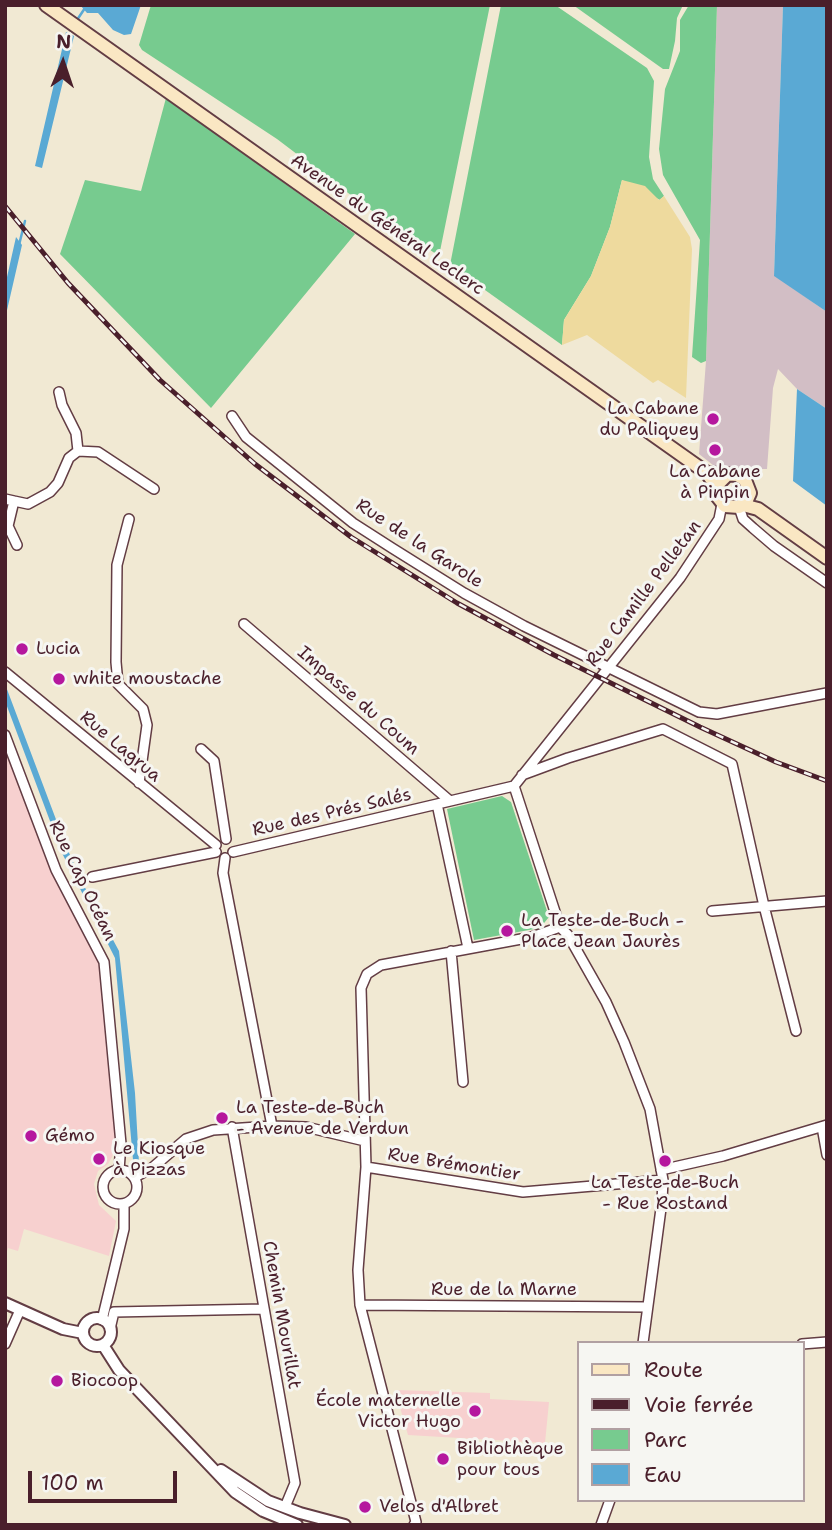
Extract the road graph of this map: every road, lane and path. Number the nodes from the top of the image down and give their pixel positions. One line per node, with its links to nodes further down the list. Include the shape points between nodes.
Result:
1 (46, 5): 5 (main road, Avenue du Général Leclerc)
2 (59, 392): 4 (street, via 76,433)
3 (232, 416): 16 (street, Rue de la Garole, via 246,437 363,529 500,613)
4 (78, 451): 8 (street, via 98,453); 9 (street, via 50,492 28,505)
5 (707, 473): 6 (main road, Avenue du Général Leclerc); 7 (main road, Avenue du Général Leclerc)
6 (726, 476): 7 (main road); 10 (main road, via 741,477 748,484)
7 (717, 487): 10 (main road, via 717,496)
8 (154, 489)
9 (9, 500): 12 (street, via 8,526)
10 (737, 503): 13 (main road, via 758,509); 14 (street, via 743,519 753,528); 16 (street, Rue Camille Pelletan, via 719,520)
11 (129, 519): 22 (street, via 117,565 116,663 118,684 143,709 147,724)
12 (17, 545)
13 (827, 558)
14 (827, 583)
15 (244, 624): 24 (street, Impasse du Coum)
16 (611, 667): 18 (street, Rue de la Garole, via 708,714); 21 (street, Rue Camille Pelletan)
17 (5, 672): 22 (street, Rue Lagrua)
18 (827, 694)
19 (5, 735): 44 (street, Rue Cap Océan, via 52,861 104,962 121,1144)
20 (201, 749): 26 (street, via 214,761)
21 (522, 775): 23 (street, Rue Camille Pelletan); 31 (street, via 663,729 732,764)
22 (139, 783): 27 (street, Rue Lagrua)
23 (514, 786): 24 (street, Rue des Prés Salés); 33 (street)
24 (450, 802): 25 (street, Rue des Prés Salés)
25 (438, 804): 28 (street, Rue des Prés Salés); 34 (street)
26 (226, 839): 27 (street, via 220,840); 28 (street, via 232,843)
27 (216, 849): 28 (street, via 219,856); 29 (street)
28 (229, 855): 38 (street, via 223,873)
29 (92, 877)
30 (827, 901): 31 (street)
31 (764, 906): 32 (street); 36 (street)
32 (712, 911)
33 (560, 927): 34 (street, via 533,937); 45 (street, via 600,990 624,1042 647,1098)
34 (468, 948): 35 (street)
35 (451, 951): 37 (street); 41 (street, via 381,965 364,980)
36 (796, 1031)
37 (463, 1082)
38 (272, 1126): 40 (street); 41 (street, via 306,1127)
39 (824, 1126): 42 (street); 45 (street, Rue Brémontier)
40 (232, 1127): 46 (street, via 186,1139); 51 (street, Chemin Mourillat)
41 (365, 1141): 43 (street)
42 (827, 1155)
43 (366, 1167): 45 (street, Rue Brémontier, via 523,1192); 49 (street, via 358,1270)
44 (119, 1170): 46 (street); 47 (street, via 111,1172 103,1187 113,1203)
45 (662, 1175): 50 (street)
46 (135, 1177): 47 (street, via 138,1189)
47 (124, 1204): 53 (street, via 124,1229)
48 (5, 1303): 52 (street)
49 (360, 1305): 50 (street, Rue de la Marne); 66 (street)
50 (648, 1307): 56 (street)
51 (264, 1309): 54 (street, via 114,1312); 63 (street, Chemin Mourillat, via 295,1483)
52 (20, 1310): 55 (street); 58 (street)
53 (102, 1320): 54 (street); 55 (street, via 89,1321)
54 (110, 1329): 60 (street)
55 (83, 1333): 60 (street, via 90,1345)
56 (643, 1341)
57 (827, 1342): 59 (street)
58 (5, 1344)
59 (804, 1344)
60 (103, 1345): 61 (street, via 120,1370)
61 (208, 1461): 63 (street); 64 (street, via 235,1492)
62 (609, 1502): 67 (street)
63 (285, 1507): 65 (street)
64 (298, 1525)
65 (345, 1525)
66 (414, 1525)
67 (601, 1525)

